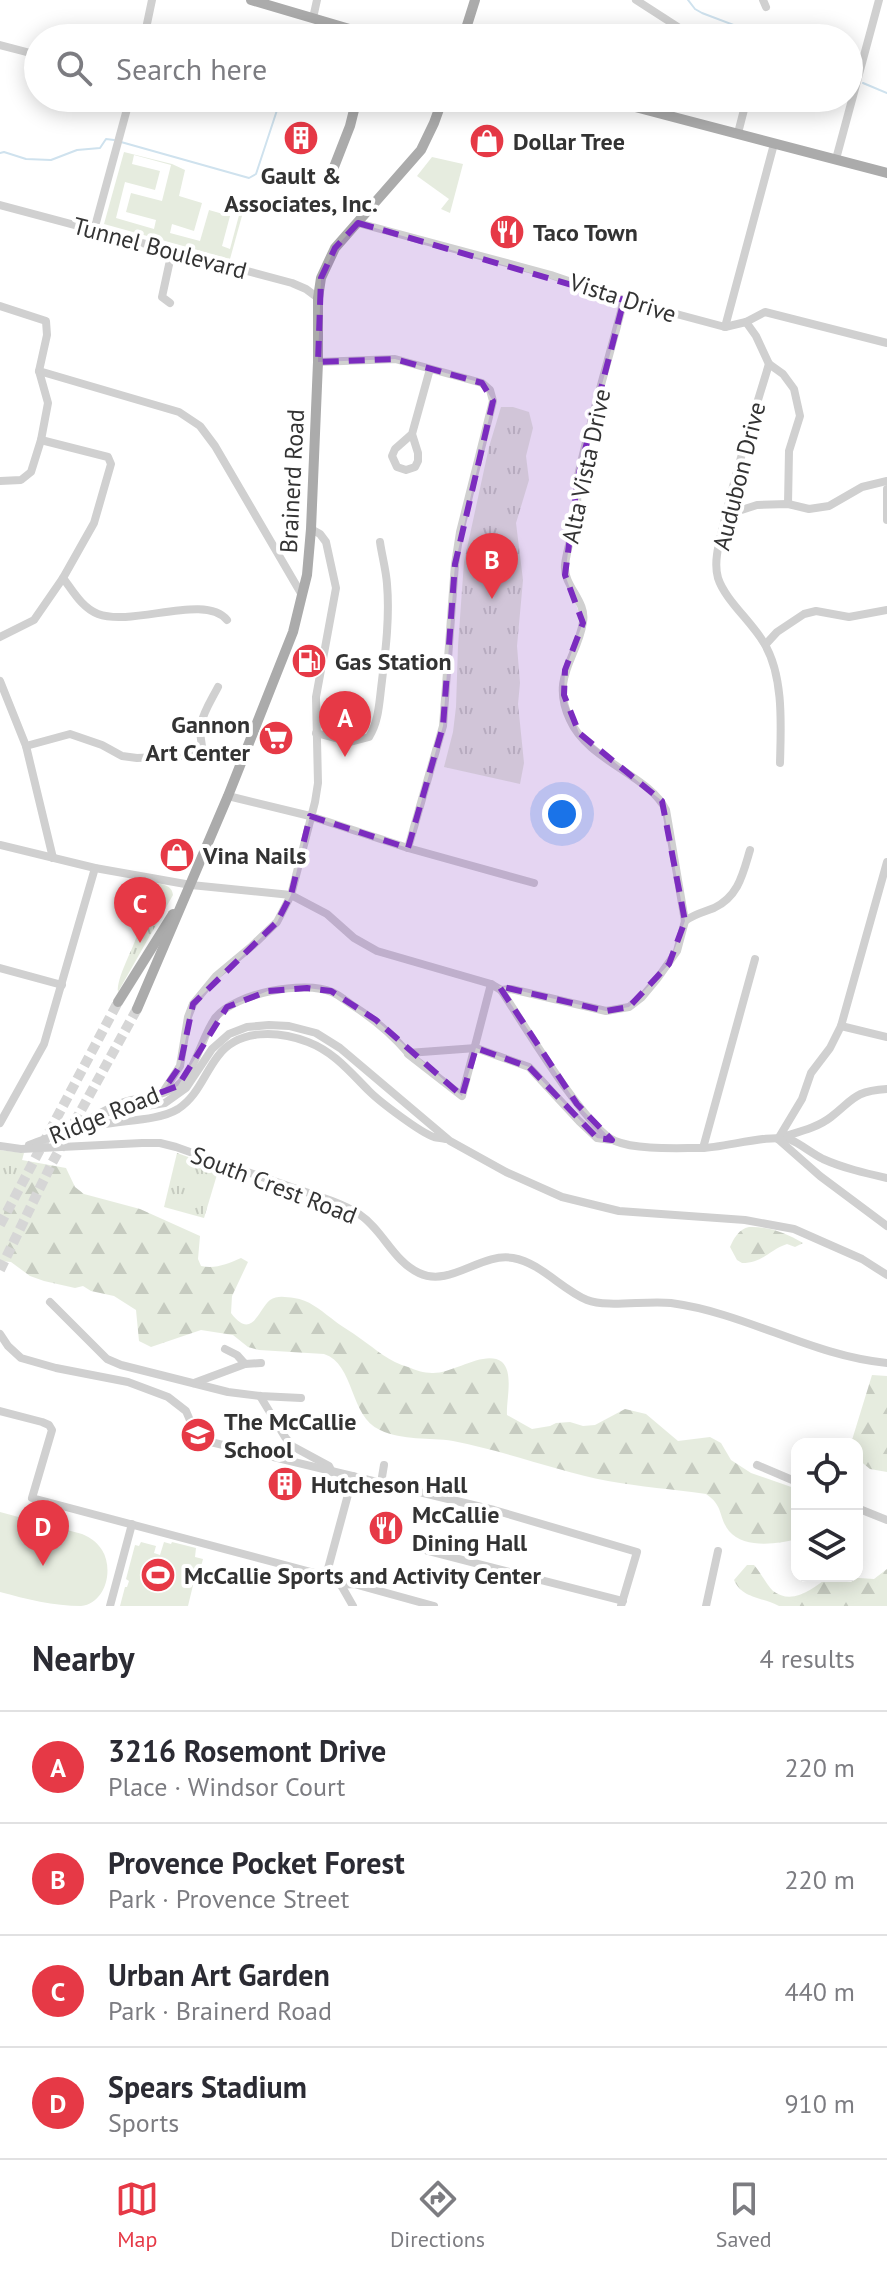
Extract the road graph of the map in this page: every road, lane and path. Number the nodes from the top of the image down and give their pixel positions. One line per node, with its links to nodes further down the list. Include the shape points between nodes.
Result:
1 (152, 0): 8 (street)
2 (251, 0): 7 (main road)
3 (317, 0): 7 (street)
4 (475, 0): 10 (main road)
5 (636, 0): 11 (street)
6 (879, 0): 14 (street)
7 (313, 18): 9 (main road)
8 (147, 24)
9 (333, 24)
10 (467, 24)
11 (673, 24)
12 (0, 45): 13 (street)
13 (24, 51)
14 (863, 59)
15 (126, 112): 28 (street)
16 (354, 112): 24 (main road)
17 (438, 112): 27 (main road, Brainerd Road, via 421,150)
18 (656, 112): 21 (main road)
19 (743, 112): 21 (street)
20 (849, 112): 23 (street)
21 (738, 133): 22 (main road)
22 (774, 144): 23 (main road); 35 (street)
23 (836, 159): 25 (main road)
24 (334, 167)
25 (887, 173)
26 (0, 205): 28 (street, Tunnel Boulevard)
27 (358, 223): 30 (main road, Brainerd Road, via 325,266); 31 (street, Vista Drive)
28 (94, 230): 29 (street, Tunnel Boulevard)
29 (172, 251): 30 (street, Tunnel Boulevard, via 292,283); 32 (street, via 162,297)
30 (318, 298): 37 (main road, Brainerd Road)
31 (624, 300): 35 (street, Vista Drive); 75 (street, Alta Vista Drive, via 578,477 565,575 584,613 565,670 564,695 579,733 662,801)
32 (170, 303)
33 (0, 306): 40 (street, via 46,321)
34 (746, 322): 35 (street, Vista Drive); 36 (street, Vista Drive, via 765,312); 38 (street)
35 (725, 327)
36 (887, 343)
37 (318, 362): 39 (street, via 395,359); 49 (main road, Brainerd Road)
38 (769, 364): 46 (street, via 794,389 800,416 789,451); 47 (street, Audubon Drive)
39 (430, 369): 41 (street); 67 (street, via 482,383 493,401 456,554 443,726)
40 (39, 371): 42 (street, via 48,403); 52 (street, via 179,412 200,426)
41 (412, 434)
42 (41, 440): 43 (street, via 31,472 21,480); 51 (street, via 108,457 111,464 94,523)
43 (0, 481)
44 (887, 481): 46 (street, via 862,487 829,506)
45 (887, 489): 48 (street)
46 (788, 504): 47 (street, via 757,505)
47 (726, 515): 56 (street, Audubon Drive, via 718,577)
48 (887, 520)
49 (311, 529): 52 (main road, Brainerd Road); 59 (street, via 326,542 336,588 316,697)
50 (380, 542): 59 (street, via 388,605 374,730 369,737 350,742)
51 (63, 578): 54 (street, via 83,605 99,615 137,617 209,608); 55 (street, via 34,620)
52 (302, 595): 61 (main road, Brainerd Road, via 293,632)
53 (887, 610): 56 (street, via 849,617 804,614)
54 (227, 620)
55 (0, 637)
56 (766, 644): 63 (street, Audubon Drive, via 780,700)
57 (0, 681): 60 (street)
58 (218, 687): 62 (street, via 198,731)
59 (316, 733): 65 (street, via 319,778)
60 (26, 746): 62 (street, via 70,734 122,756); 69 (street)
61 (245, 753): 62 (street); 64 (main road, Brainerd Road)
62 (204, 754)
63 (780, 763)
64 (228, 796): 65 (street); 73 (main road, Brainerd Road)
65 (310, 816): 67 (street); 74 (street)
66 (1, 845): 69 (street)
67 (408, 848): 72 (street)
68 (750, 850): 75 (street, via 734,894)
69 (53, 858): 71 (street)
70 (887, 862): 83 (street)
71 (95, 868): 73 (street); 79 (street)
72 (534, 883)
73 (191, 885): 74 (street); 81 (main road, Brainerd Road); 82 (main road, Brainerd Road)
74 (291, 895): 78 (street, via 377,951); 88 (street, via 277,922 193,1004 180,1066)
75 (685, 921): 80 (street, Alta Vista Drive, via 669,964 629,1007 606,1011)
76 (755, 959): 96 (street)
77 (0, 968): 79 (street)
78 (491, 984): 80 (street); 85 (street)
79 (62, 985): 90 (street, via 44,1045)
80 (501, 990): 93 (street, via 577,1104)
81 (118, 1002)
82 (137, 1009)
83 (841, 1026): 84 (street); 92 (street)
84 (887, 1037)
85 (476, 1048): 86 (street); 86 (street, Ridge Road, via 462,1096); 93 (street, via 529,1067 597,1138)
86 (408, 1053): 88 (street, Ridge Road, via 376,1020 331,991 268,991 218,1015 178,1086)
87 (887, 1089): 92 (street, via 853,1096 829,1119)
88 (162, 1092): 89 (street, Ridge Road)
89 (102, 1113): 91 (street, Ridge Road); 94 (street, via 165,1103 186,1088 229,1034 279,1025 323,1037)
90 (0, 1123)
91 (57, 1135): 94 (street, via 176,1110 200,1087 226,1047 248,1036 272,1034 317,1045 372,1095 427,1134); 97 (street, Ridge Road)
92 (778, 1139): 96 (street); 98 (street, via 793,1141 844,1167); 99 (street)
93 (612, 1140): 96 (street, via 632,1146)
94 (450, 1141): 100 (street, via 562,1197 619,1211 794,1229)
95 (0, 1146): 97 (street, South Crest Road)
96 (703, 1148)
97 (21, 1149): 105 (street, South Crest Road, via 160,1143 346,1207 374,1226 407,1266 422,1275 441,1276 513,1258 587,1300 683,1305 844,1357)
98 (887, 1178)
99 (887, 1226)
100 (887, 1275)
101 (50, 1302): 107 (street, via 107,1359)
102 (0, 1334): 108 (street, via 21,1358)
103 (225, 1349): 106 (street)
104 (261, 1363): 106 (street)
105 (887, 1363)
106 (245, 1364): 109 (street)
107 (137, 1368): 108 (street); 109 (street)
108 (128, 1382): 115 (street, via 168,1397 186,1411 196,1442)
109 (194, 1384): 110 (street)
110 (260, 1396): 111 (street); 115 (street, via 292,1446 329,1466)
111 (301, 1398)
112 (0, 1411): 121 (street, via 42,1422 52,1430 32,1498)
113 (384, 1465): 118 (street)
114 (757, 1465): 117 (street)
115 (332, 1473): 116 (street)
116 (353, 1476): 118 (street); 124 (street)
117 (791, 1479)
118 (381, 1483): 126 (street, via 637,1552)
119 (862, 1510): 120 (street)
120 (887, 1520)
121 (132, 1524): 124 (street); 127 (street)
122 (428, 1551): 126 (street)
123 (718, 1551): 130 (street)
124 (326, 1576): 125 (street)
125 (341, 1585): 128 (street); 129 (street)
126 (622, 1604)
127 (110, 1606)
128 (353, 1606)
129 (434, 1606)
130 (706, 1606)

